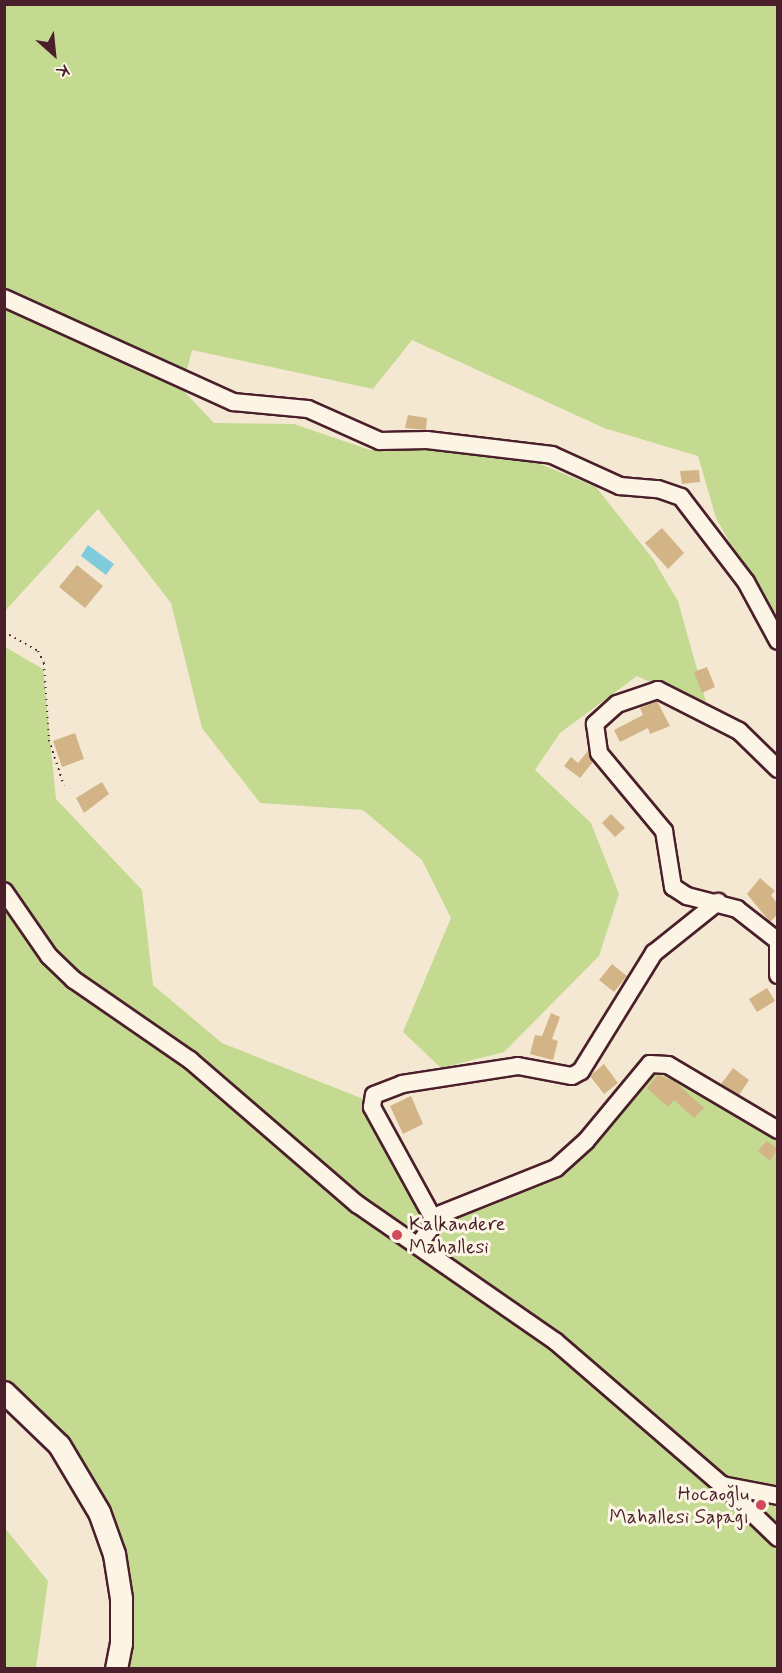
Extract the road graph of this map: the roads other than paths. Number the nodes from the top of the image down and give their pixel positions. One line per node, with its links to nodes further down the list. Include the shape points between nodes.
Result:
1 (4, 298): 2 (street, via 233,402 308,409 380,441 427,440 552,455 620,486 658,489 681,497 704,521 746,582)
2 (777, 641)
3 (777, 769): 5 (street, via 739,731 658,690 617,704 595,724 599,753 664,831 672,887 687,896)
4 (4, 891): 10 (street, via 49,956 74,980 190,1060 357,1204)
5 (718, 903): 6 (street, via 737,909); 9 (street, via 654,953 581,1071 558,1077 518,1066 402,1084 374,1095 372,1107)
6 (777, 941): 7 (street)
7 (777, 975)
8 (777, 1130): 9 (street, via 668,1065 650,1064 586,1141 556,1168 464,1202)
9 (434, 1220): 10 (street)
10 (418, 1245): 12 (street, via 555,1341)
11 (4, 1392): 15 (main road, via 59,1445 99,1512 114,1554 121,1598 122,1643)
12 (722, 1485): 13 (street); 14 (street)
13 (777, 1496)
14 (777, 1538)
15 (116, 1668)

